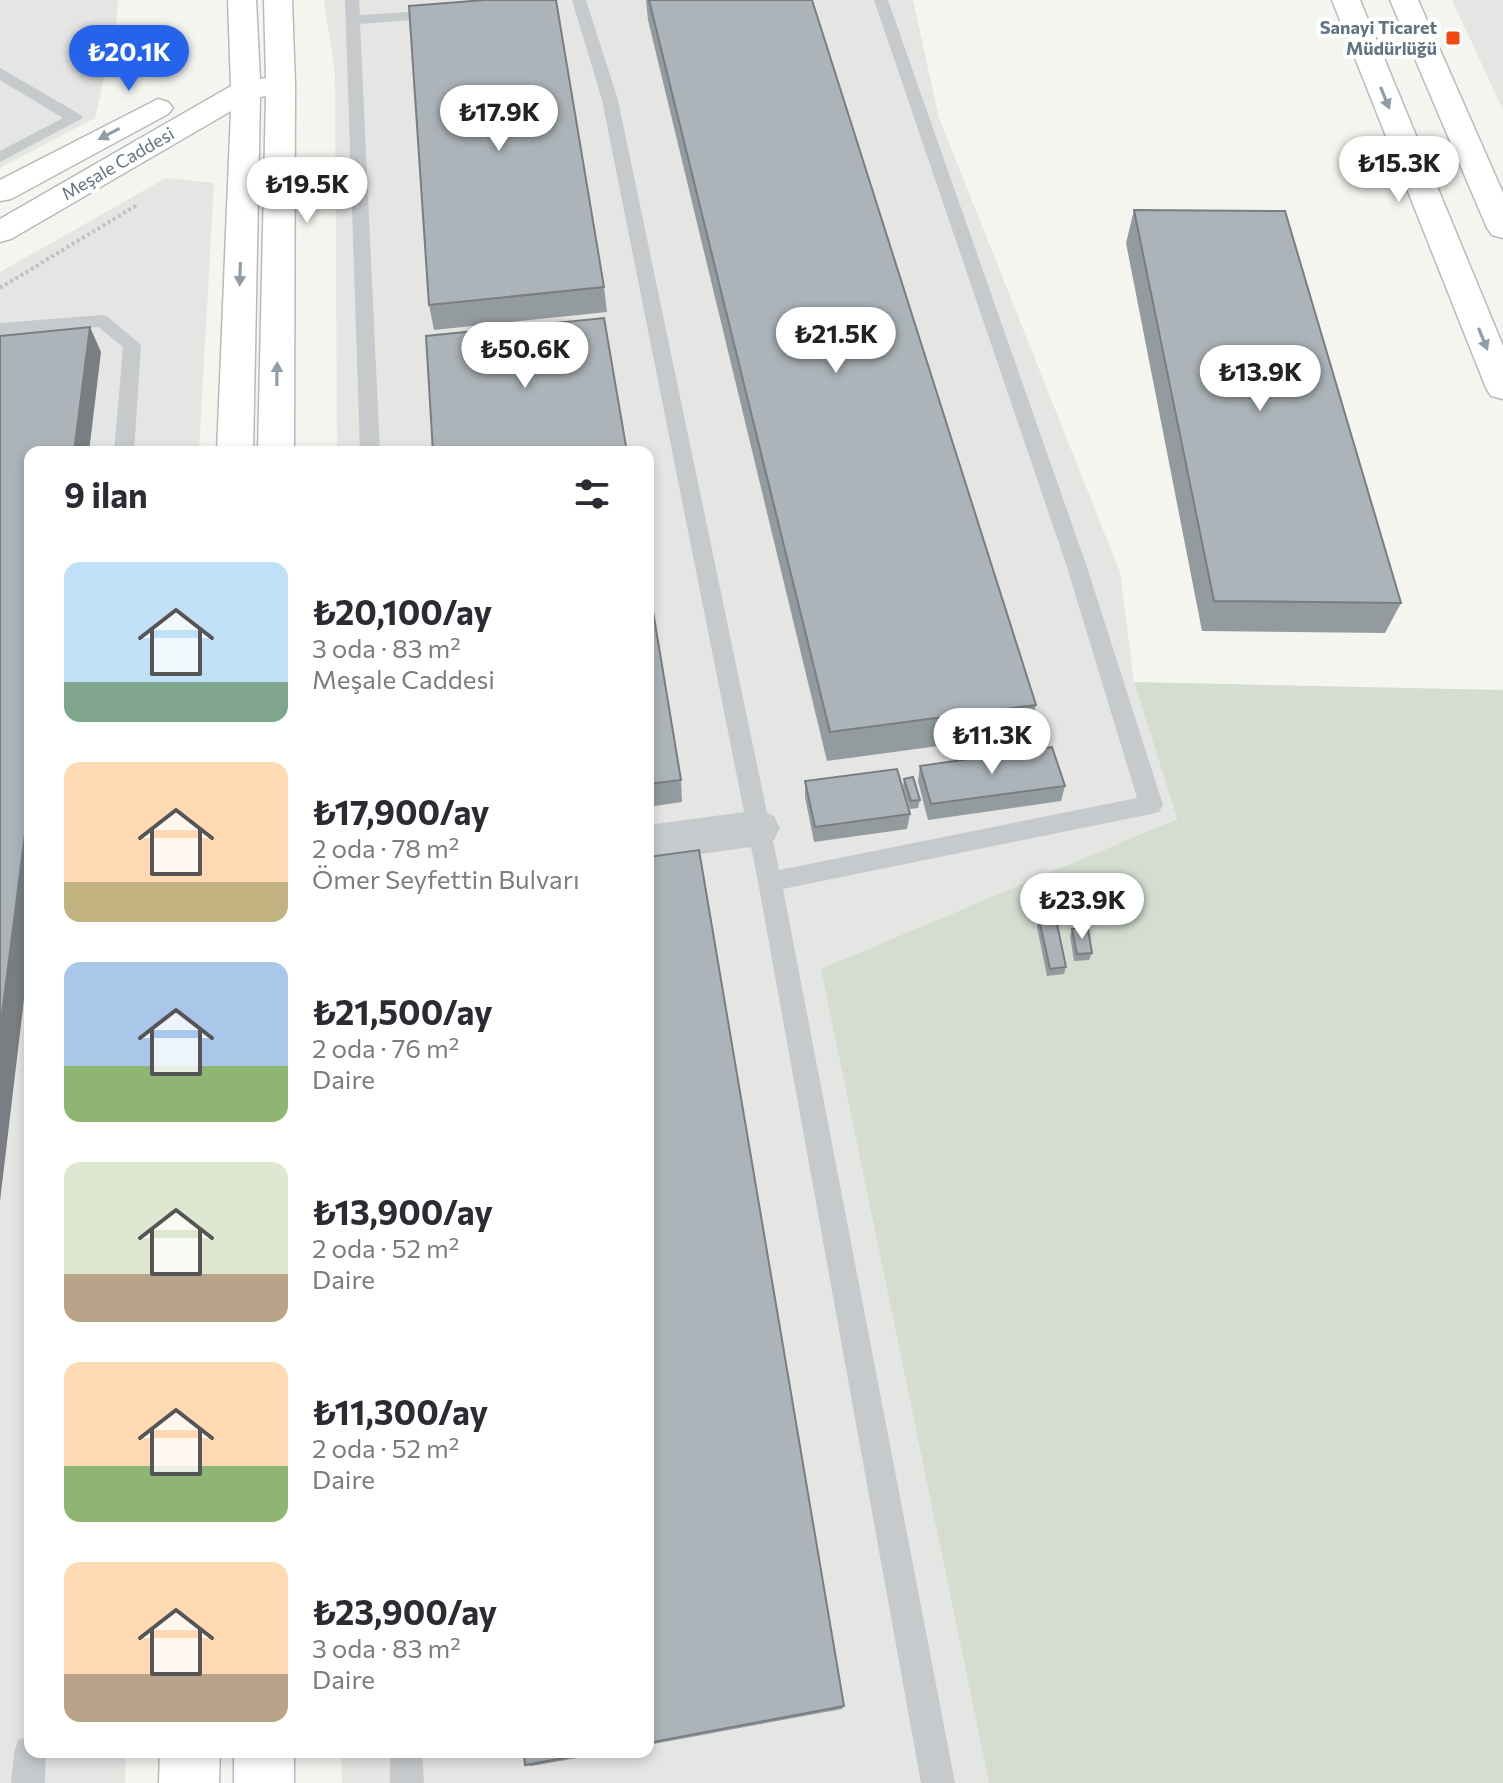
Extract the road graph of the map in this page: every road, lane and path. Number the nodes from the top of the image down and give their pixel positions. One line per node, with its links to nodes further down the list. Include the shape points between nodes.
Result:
1 (242, 0): 12 (street)
2 (278, 0): 10 (street)
3 (352, 0): 9 (lane)
4 (881, 0): 27 (lane, via 1077,567 1151,805)
5 (1346, 0): 20 (street, one-way to 20)
6 (1404, 0): 16 (street)
7 (577, 2): 25 (lane, via 610,100)
8 (460, 12): 9 (lane)
9 (355, 20): 24 (lane)
10 (281, 70): 12 (street, Meşale Caddesi); 23 (street, one-way to 10)
11 (0, 73): 13 (lane, via 75,118)
12 (245, 76): 14 (street, Meşale Caddesi, one-way to 14, via 183,94); 17 (street, Meşale Caddesi); 22 (street, one-way to 22)
13 (0, 157)
14 (0, 192)
15 (137, 205): 18 (path)
16 (1503, 228)
17 (0, 232)
18 (0, 288)
19 (0, 329): 21 (lane, via 102,321 132,345)
20 (1503, 388)
21 (124, 446)
22 (235, 446)
23 (276, 446)
24 (370, 446)
25 (759, 828): 26 (street); 27 (lane)
26 (654, 842)
27 (770, 882): 36 (lane)
28 (30, 1758): 32 (lane)
29 (190, 1758): 33 (street)
30 (264, 1758): 34 (street)
31 (406, 1758): 35 (lane)
32 (28, 1783)
33 (189, 1783)
34 (264, 1783)
35 (407, 1783)
36 (938, 1783)

